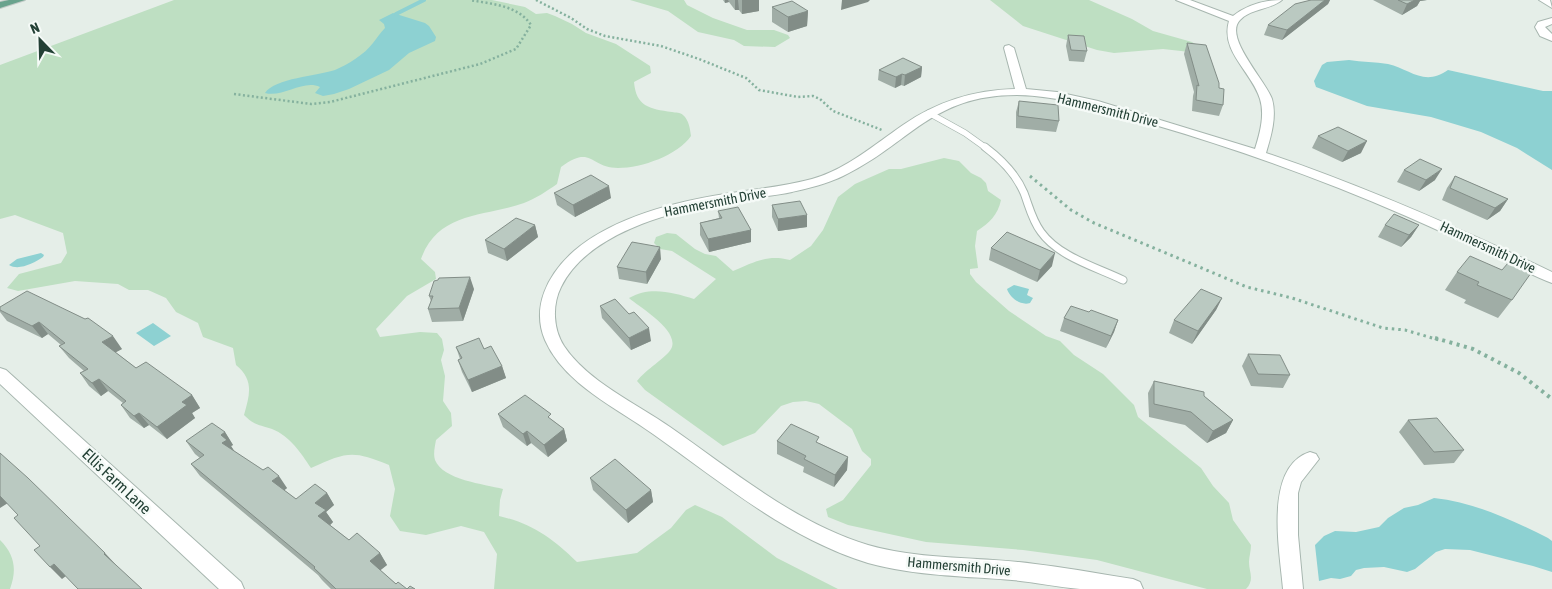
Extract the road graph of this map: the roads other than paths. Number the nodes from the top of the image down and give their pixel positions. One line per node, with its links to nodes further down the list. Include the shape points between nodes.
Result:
1 (20, 0): 5 (main road)
2 (1181, 0): 7 (street)
3 (1277, 0): 7 (street, via 1246,11)
4 (1544, 0): 6 (street)
5 (0, 5)
6 (1552, 5)
7 (1234, 20): 13 (street, via 1230,32 1233,42 1262,86 1267,102 1266,130)
8 (1552, 21): 9 (street, via 1540,27)
9 (1552, 38)
10 (1009, 48): 11 (street)
11 (1022, 92): 12 (street, Hammersmith Drive, via 967,98); 13 (street, Hammersmith Drive, via 1104,107)
12 (929, 113): 15 (lane, via 977,141 1013,175 1028,202 1033,220 1046,238 1079,259); 19 (street, Hammersmith Drive, via 836,175 794,188 677,208 646,218 602,240 576,257 555,284 547,310 553,339 570,363 599,387 765,502 842,544 922,565 1023,572)
13 (1260, 153): 14 (street, Hammersmith Drive, via 1393,205)
14 (1552, 278)
15 (1123, 280)
16 (0, 374): 18 (street, Ellis Farm Lane)
17 (1310, 459): 20 (street, via 1296,473 1289,491)
18 (234, 589)
19 (1133, 589)
20 (1293, 589)

